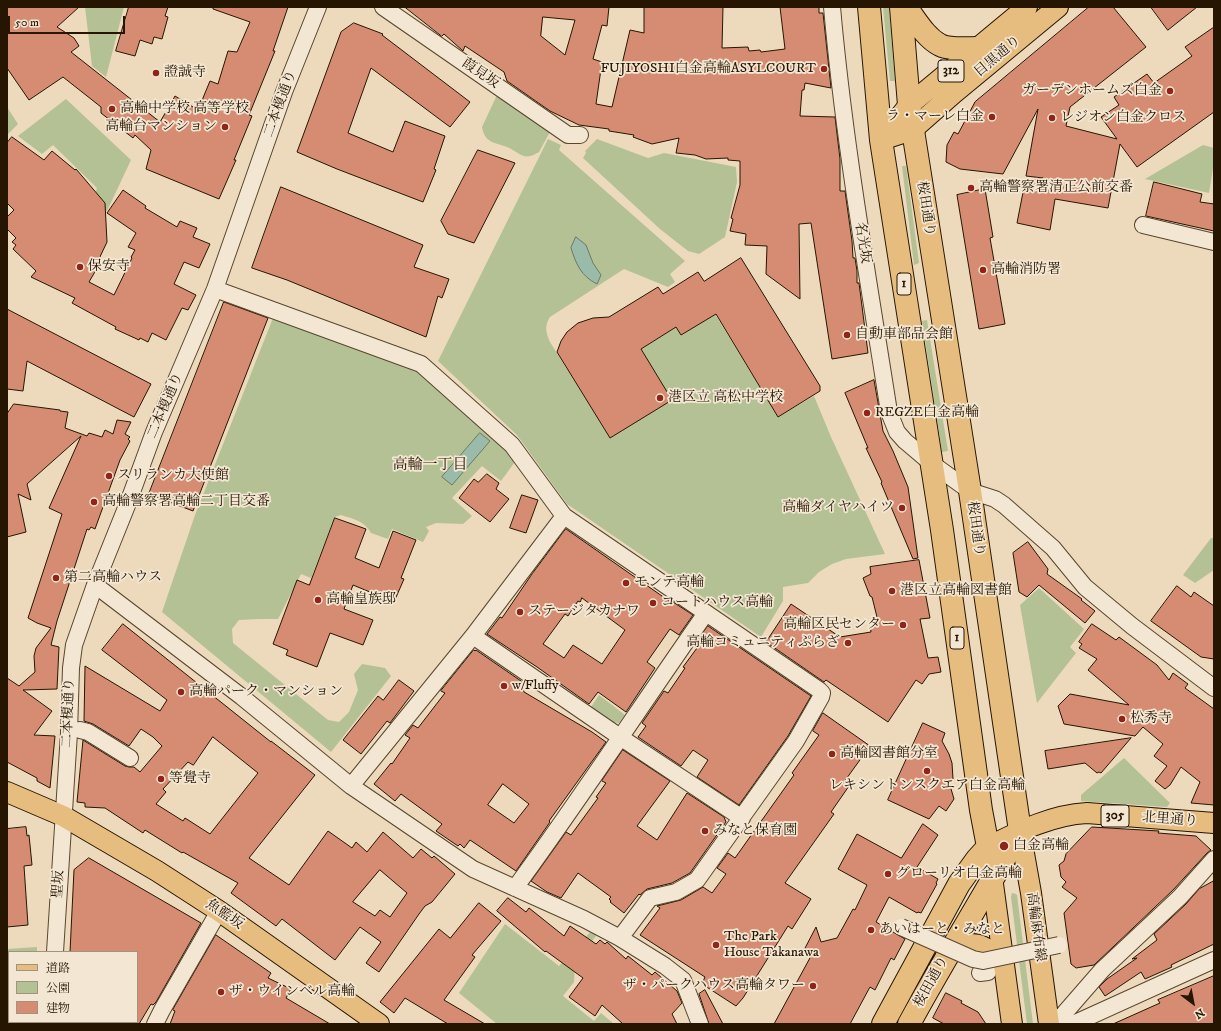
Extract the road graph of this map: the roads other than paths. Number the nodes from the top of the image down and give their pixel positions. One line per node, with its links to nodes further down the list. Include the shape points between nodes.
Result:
1 (318, 7): 16 (street, 二本榎通り, via 284,92)
2 (382, 7): 12 (street, 葭見坂, via 568,135)
3 (832, 7): 17 (street, 名光坂, via 842,107 889,412 896,432)
4 (869, 7): 13 (highway, 1)
5 (901, 7): 10 (highway, 桜田通り)
6 (906, 7): 9 (highway, via 928,36 940,45 952,48)
7 (1058, 7): 11 (main road, 目黒通り / 312)
8 (1024, 8): 9 (main road, 目黒通り / 312)
9 (978, 48): 10 (main road, 目黒通り / 312)
10 (909, 105): 11 (highway, 桜田通り); 13 (main road, 目黒通り / 312)
11 (912, 130): 13 (main road, 目黒通り / 312); 18 (highway, 桜田通り)
12 (580, 135)
13 (881, 140): 17 (highway, 1)
14 (1143, 225): 15 (street)
15 (1214, 242)
16 (215, 288): 19 (street, via 421,364 512,445); 20 (street, 二本榎通り, via 154,432)
17 (931, 463): 18 (street, 名光坂); 33 (highway, 1)
18 (970, 491): 23 (street, 名光坂, via 995,499 1004,505 1053,548 1085,587); 32 (highway, 桜田通り)
19 (564, 516): 21 (street); 22 (street)
20 (95, 585): 27 (street, via 242,697); 29 (street, 二本榎通り, via 74,645)
21 (706, 613): 25 (street); 30 (street, via 822,693 796,741)
22 (473, 636): 25 (street); 27 (street)
23 (1214, 688)
24 (80, 730): 26 (street, via 88,732)
25 (620, 737): 30 (street); 36 (street)
26 (130, 758)
27 (351, 786): 36 (street, via 473,869)
28 (7, 792): 29 (main road, 魚籃坂)
29 (63, 816): 37 (main road, 魚籃坂); 41 (street, 聖坂)
30 (742, 818): 40 (street, via 698,880 676,892 650,898)
31 (1214, 823): 32 (main road, 北里通り / 305, via 1081,814 1062,816)
32 (1020, 831): 33 (main road, 北里通り / 305); 35 (highway, 桜田通り); 51 (main road, 高輪麻布線)
33 (988, 847): 35 (main road); 48 (highway, 桜田通り, via 959,884)
34 (1214, 859): 52 (street, via 1180,896 1102,970)
35 (992, 881): 42 (highway, 桜田通り); 44 (main road)
36 (515, 888): 40 (street)
37 (219, 911): 45 (street); 46 (main road, 魚籃坂)
38 (901, 927): 44 (street, bridge)
39 (1057, 934): 44 (street, bridge, via 1058,945)
40 (620, 938): 47 (street, via 683,980)
41 (55, 951)
42 (946, 956): 44 (main road, via 965,944 978,944 990,950); 49 (highway, 桜田通り)
43 (1214, 960): 53 (street)
44 (990, 965): 50 (main road)
45 (155, 1024)
46 (379, 1024)
47 (700, 1024)
48 (883, 1024)
49 (909, 1024)
50 (1012, 1024)
51 (1049, 1024)
52 (1055, 1024)
53 (1073, 1024)

